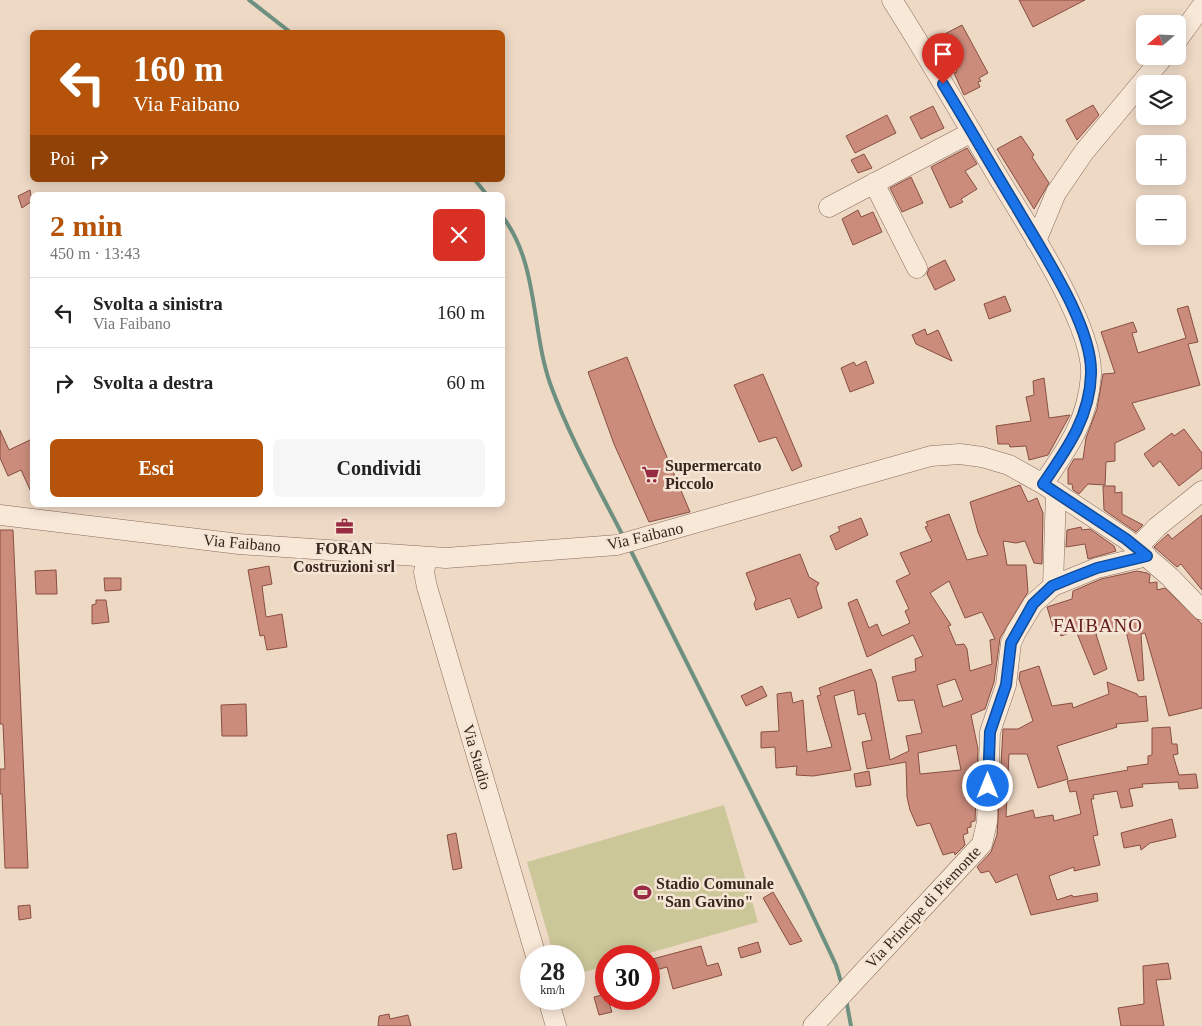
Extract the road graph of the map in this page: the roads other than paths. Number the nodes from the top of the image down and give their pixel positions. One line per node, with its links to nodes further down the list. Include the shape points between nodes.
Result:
1 (892, 0): 5 (street)
2 (1202, 6): 3 (street)
3 (1186, 28)
4 (1156, 65): 8 (street, via 1084,152 1056,193)
5 (972, 132): 6 (street); 8 (street)
6 (874, 183): 7 (street); 9 (street)
7 (830, 207)
8 (1036, 241): 10 (street, via 1078,320 1089,352 1091,374 1084,417)
9 (918, 268)
10 (1050, 488): 13 (street, Via Faibano); 14 (street, Via Faibano, via 1009,465 982,457 960,454 931,456 626,543 446,558); 15 (street)
11 (1202, 491): 13 (street, via 1157,527)
12 (0, 515): 14 (street, Via Faibano, via 238,544)
13 (1142, 552): 15 (street, Via Principe di Piemonte); 16 (street, Via Faibano)
14 (427, 556): 17 (street, Via Stadio, via 424,572 427,587)
15 (1052, 586): 20 (street, Via Principe di Piemonte, via 1033,604 1011,643 1006,685 990,732 988,822 982,844)
16 (1202, 610)
17 (533, 945)
18 (551, 1010): 19 (street)
19 (556, 1026)
20 (813, 1026)

